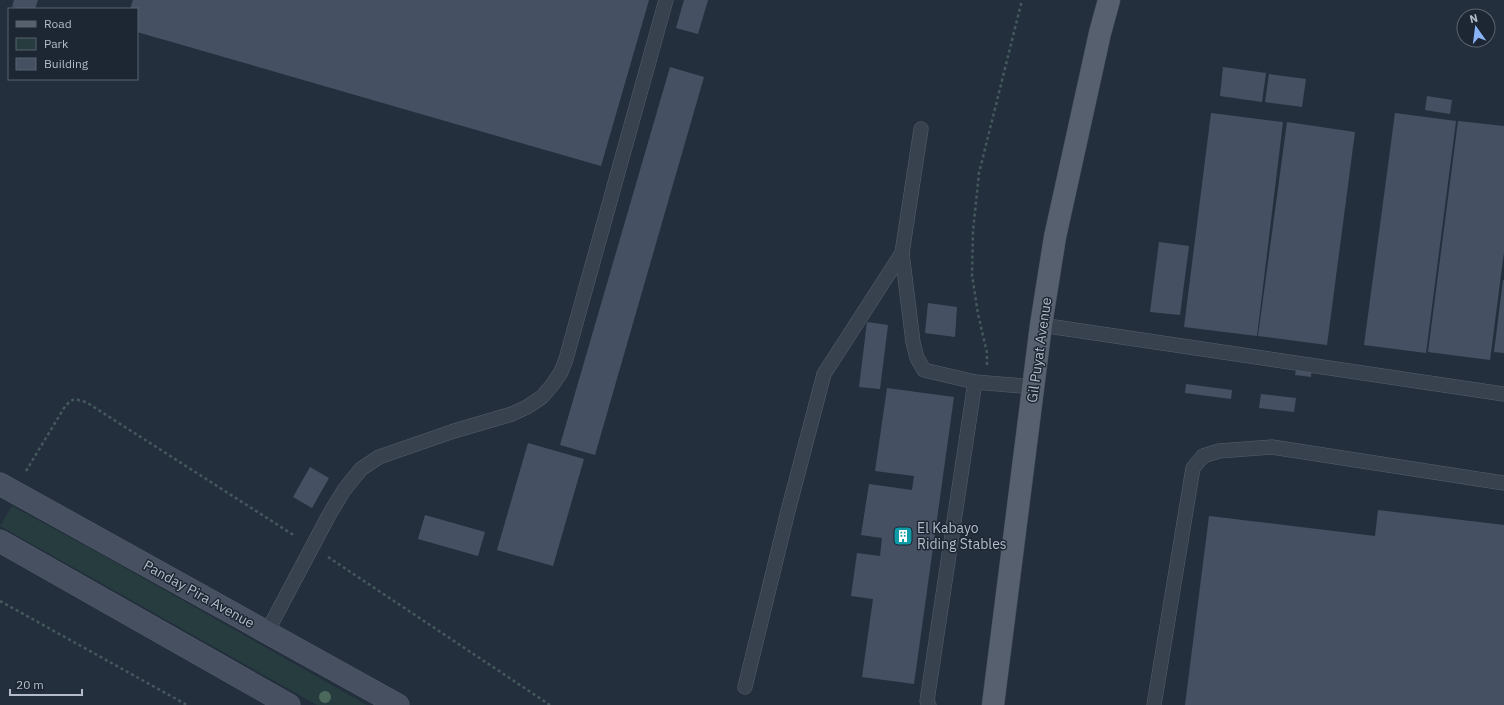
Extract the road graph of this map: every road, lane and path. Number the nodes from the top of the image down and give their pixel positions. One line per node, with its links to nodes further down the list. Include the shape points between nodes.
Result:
1 (666, 0): 14 (lane, via 561,372 542,397 527,408 379,457 361,469 344,490)
2 (1022, 0): 7 (path, via 979,173 973,231 972,276 987,353)
3 (1109, 0): 6 (main road, Gil Puyat Avenue, via 1055,237)
4 (921, 129): 5 (lane)
5 (902, 253): 7 (lane, via 913,342 917,358 924,370); 17 (lane, via 824,374)
6 (1041, 325): 8 (main road, Gil Puyat Avenue); 9 (lane)
7 (981, 382): 8 (lane); 22 (lane, via 927,701)
8 (1034, 387): 23 (main road, Gil Puyat Avenue)
9 (1504, 394)
10 (29, 465): 14 (path, via 71,400 86,402)
11 (1504, 483): 24 (lane, via 1272,447 1219,451 1203,456 1194,468)
12 (0, 484): 16 (main road, Panday Pira Avenue)
13 (0, 541): 19 (main road)
14 (312, 546): 16 (lane); 21 (path)
15 (0, 601): 18 (path)
16 (267, 632): 20 (main road, Panday Pira Avenue)
17 (745, 687)
18 (186, 705)
19 (289, 705)
20 (398, 705)
21 (550, 705)
22 (929, 705)
23 (993, 705)
24 (1154, 705)

